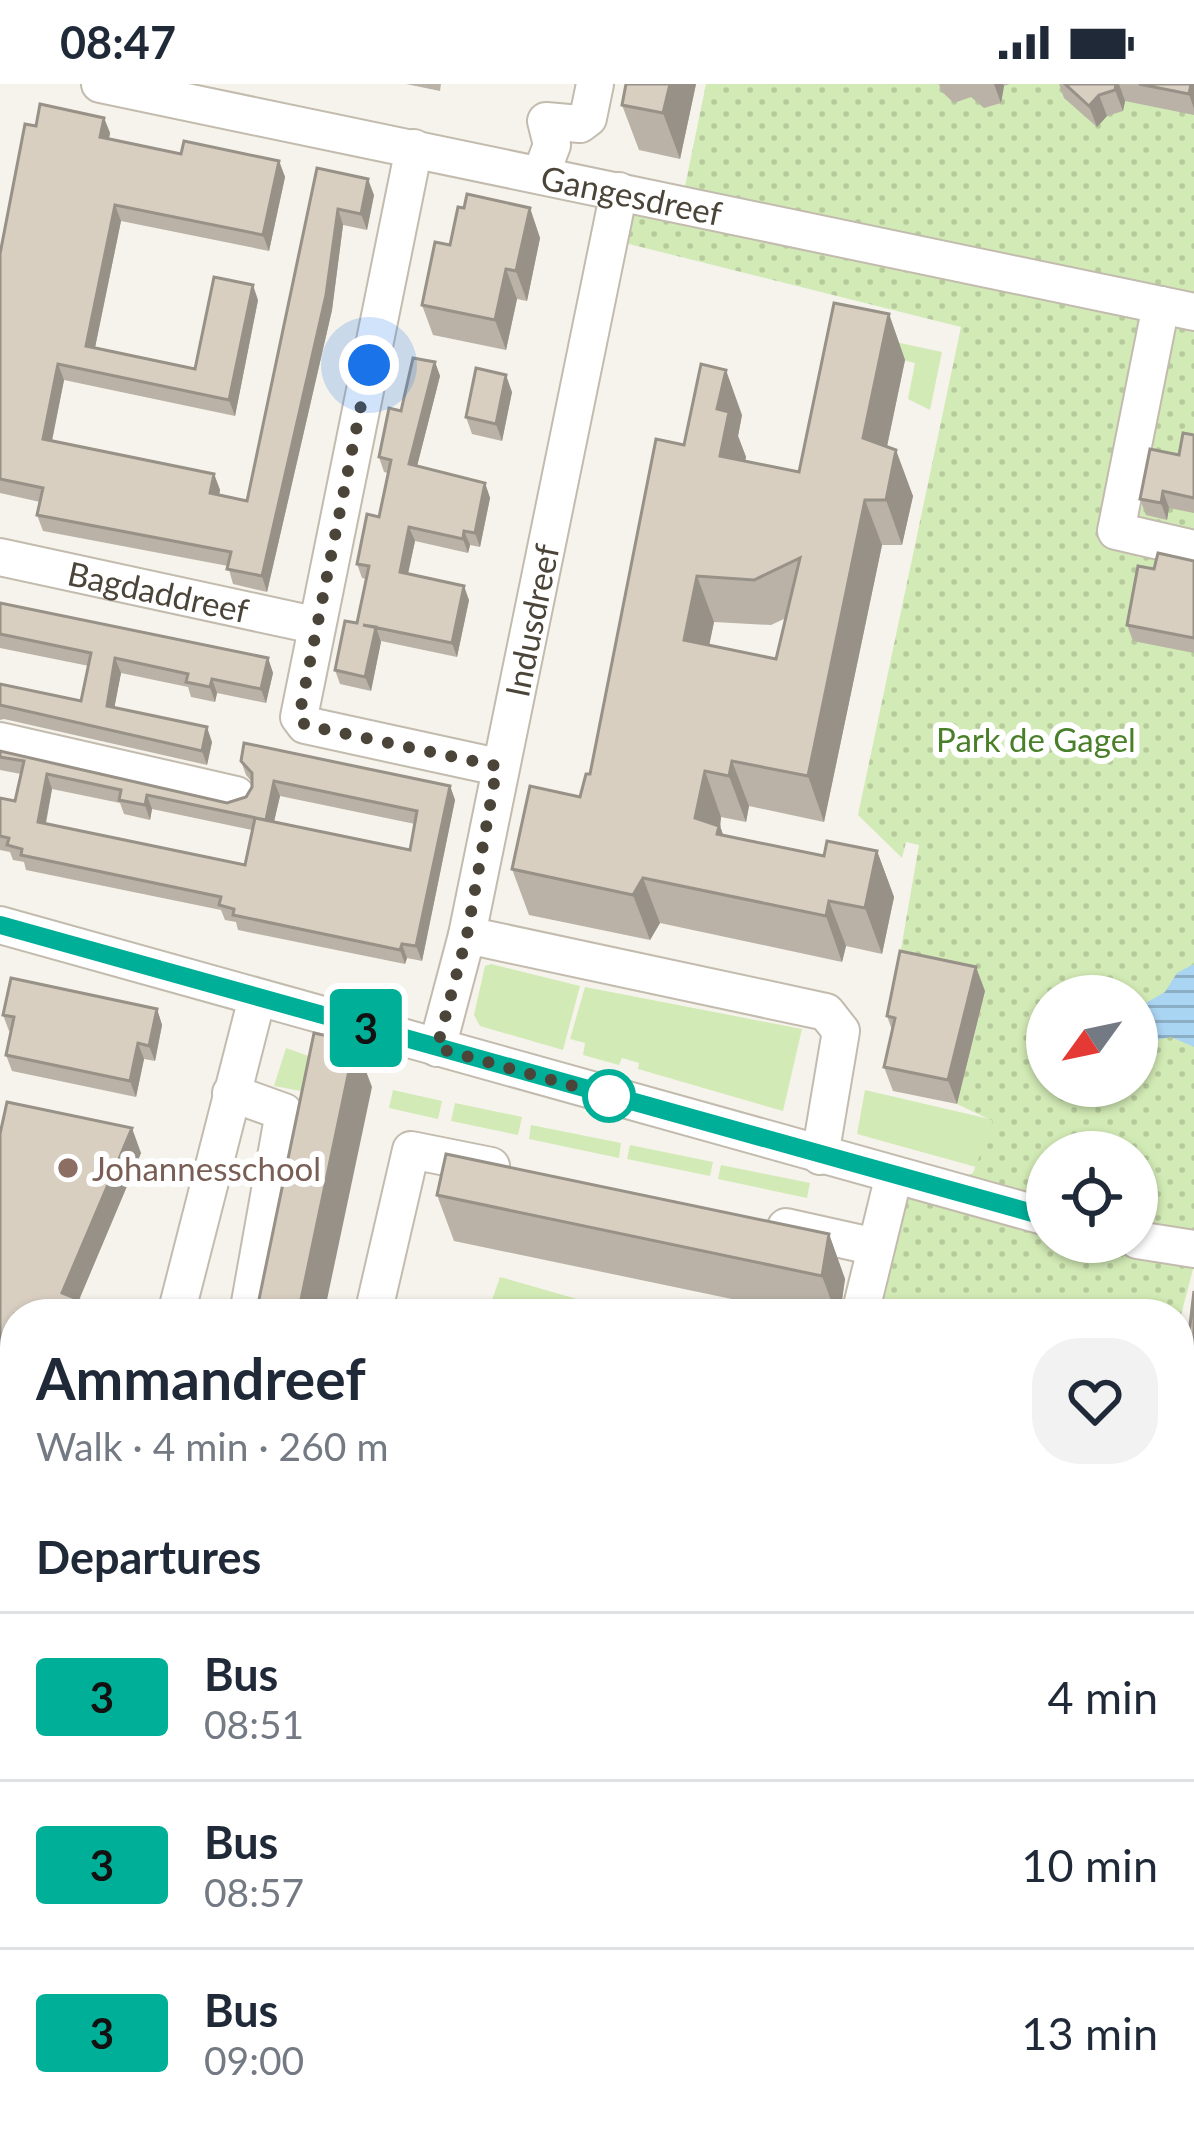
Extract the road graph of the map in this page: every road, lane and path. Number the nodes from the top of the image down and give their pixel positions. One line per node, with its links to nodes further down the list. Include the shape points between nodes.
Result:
1 (100, 84): 3 (street, Gangesdreef)
2 (595, 84): 5 (street, via 588,118 546,122 552,145)
3 (169, 90): 4 (street, Gangesdreef)
4 (415, 148): 5 (street, Gangesdreef); 10 (street)
5 (542, 174): 6 (street, Gangesdreef)
6 (619, 190): 7 (street, Gangesdreef); 12 (street, Indusdreef)
7 (1178, 309): 8 (street, Gangesdreef, via 1116,531)
8 (1194, 549)
9 (0, 557): 10 (street, Bagdaddreef)
10 (314, 625): 12 (street, via 299,717 305,725)
11 (0, 742): 13 (street)
12 (497, 766): 15 (street, Indusdreef)
13 (236, 796)
14 (0, 925): 16 (street)
15 (467, 935): 17 (street, Indusdreef); 19 (street, via 826,1012 841,1031)
16 (257, 998): 17 (street); 18 (street)
17 (437, 1048): 19 (street)
18 (231, 1093): 27 (street); 28 (street, via 284,1112)
19 (820, 1156): 21 (street)
20 (523, 1173): 29 (street, via 411,1150)
21 (894, 1175): 22 (street); 25 (street)
22 (1026, 1211)
23 (748, 1220): 25 (street)
24 (1158, 1243): 26 (street)
25 (876, 1247): 30 (street)
26 (1194, 1249)
27 (180, 1299)
28 (251, 1299)
29 (376, 1299)
30 (864, 1299)

